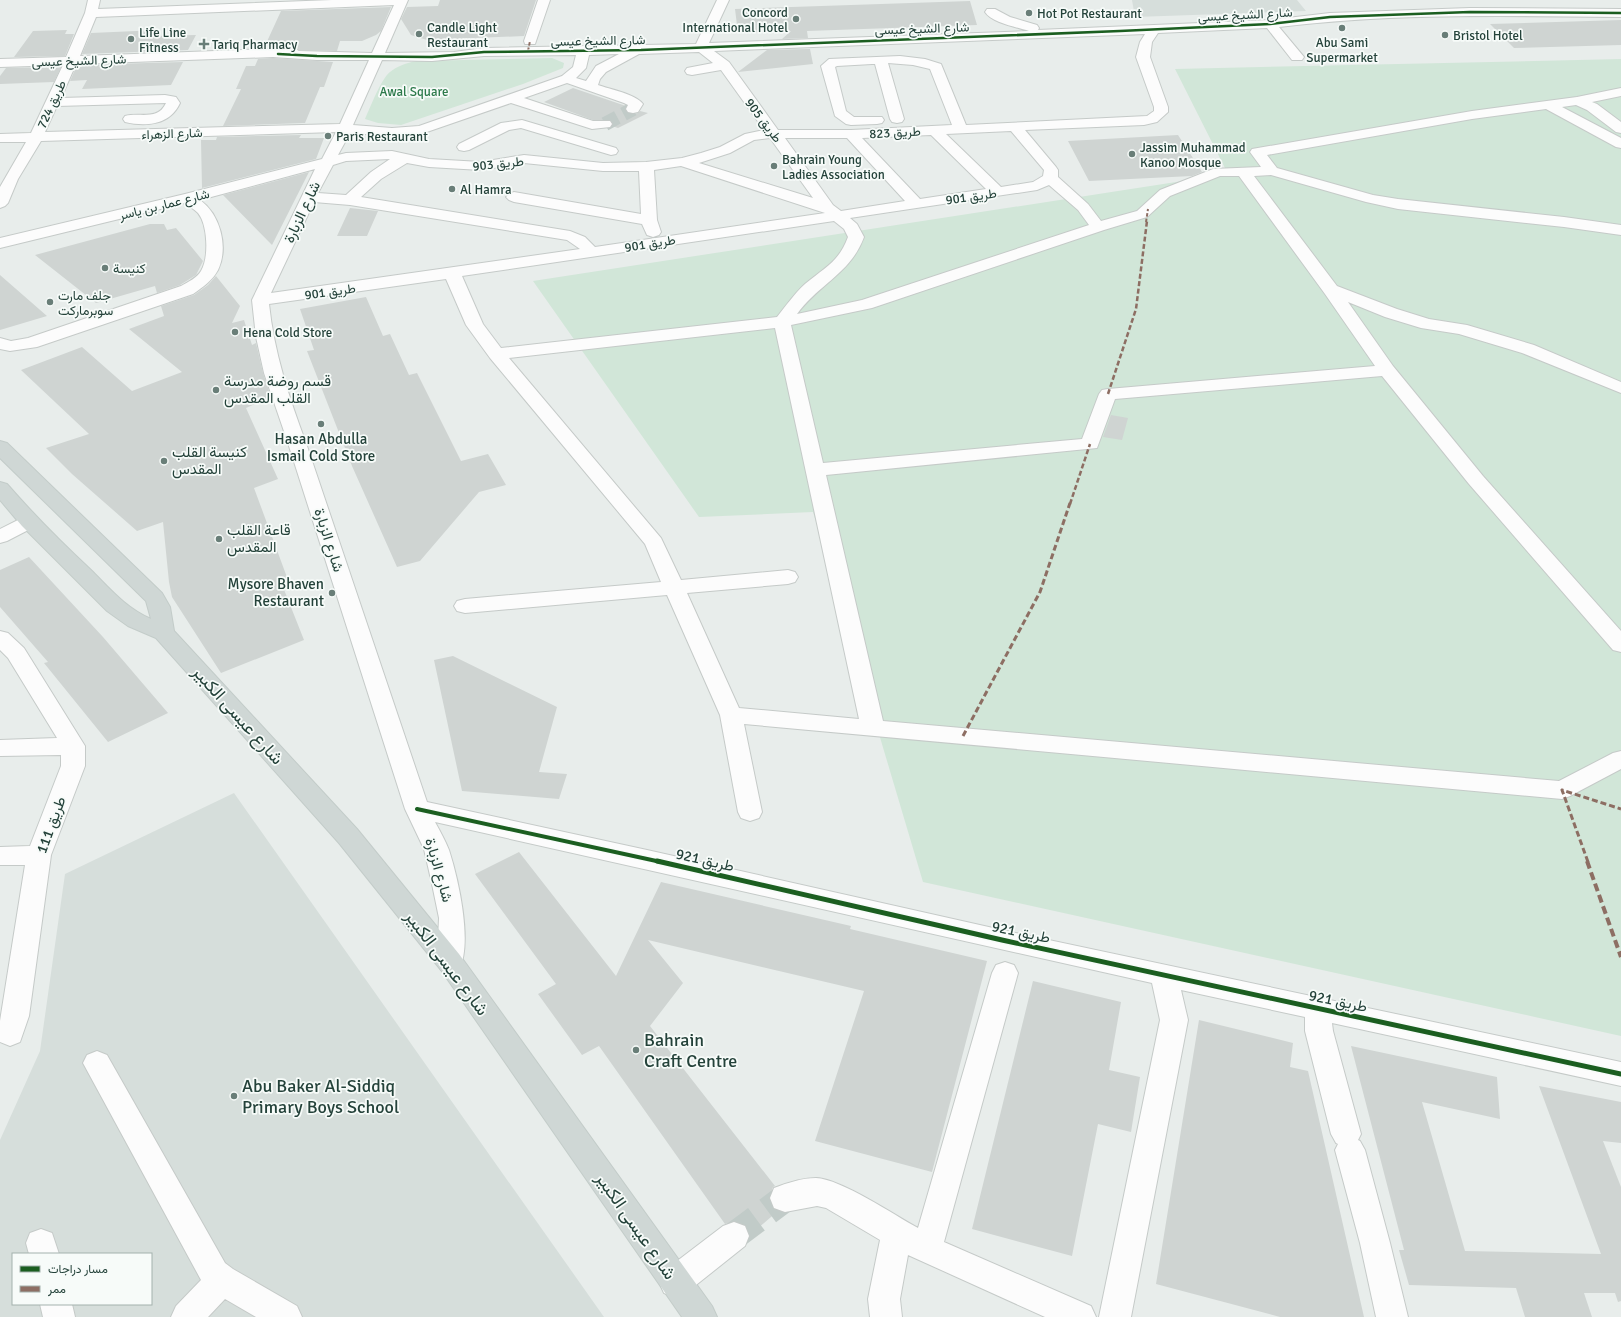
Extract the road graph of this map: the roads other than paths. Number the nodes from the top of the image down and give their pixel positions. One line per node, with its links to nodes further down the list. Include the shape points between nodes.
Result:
1 (94, 0): 15 (street, طريق 724)
2 (402, 0): 6 (street); 26 (street, شارع الزبارة)
3 (544, 0): 22 (street)
4 (723, 0): 23 (street)
5 (296, 2): 6 (street); 15 (street)
6 (331, 2)
7 (1391, 2): 11 (street, via 1405,9 1420,12)
8 (1376, 4): 16 (street, via 1374,11)
9 (990, 6): 20 (street, via 1006,20); 21 (street, via 986,25)
10 (1621, 8): 13 (street, شارع الشيخ عيسى)
11 (1448, 13): 12 (street, شارع الشيخ عيسى); 16 (street, شارع الشيخ عيسى)
12 (1507, 13): 13 (street, شارع الشيخ عيسى); 17 (street, شارع الشيخ عيسى, via 1477,18 1350,22)
13 (1566, 13): 14 (street, شارع الشيخ عيسى)
14 (1621, 13)
15 (91, 14): 29 (street, طريق 724)
16 (1330, 17): 17 (street, شارع الشيخ عيسى)
17 (1313, 20): 18 (street, شارع الشيخ عيسى)
18 (1270, 24): 19 (street, شارع الشيخ عيسى); 27 (street)
19 (1154, 29): 20 (street, شارع الشيخ عيسى); 47 (street, via 1146,42 1143,57 1161,107 1158,116 1144,122)
20 (1048, 33): 21 (street, شارع الشيخ عيسى)
21 (979, 36): 23 (street, شارع الشيخ عيسى)
22 (530, 41)
23 (701, 47): 24 (street, شارع الشيخ عيسى); 31 (street, طريق 905)
24 (641, 50): 25 (street, شارع الشيخ عيسى); 34 (street, via 604,66 592,78)
25 (584, 51): 26 (street, شارع الشيخ عيسى, via 484,52 454,56); 33 (street, via 579,68)
26 (379, 53): 29 (street, شارع الشيخ عيسى); 48 (street, شارع الزبارة)
27 (1297, 57)
28 (881, 60): 41 (street); 41 (street, via 834,62 828,66 840,113 851,120); 46 (street, via 908,59 936,67)
29 (71, 61): 30 (street, شارع الشيخ عيسى); 38 (street, طريق 724)
30 (0, 63)
31 (724, 66): 32 (street); 52 (street, طريق 905)
32 (692, 71)
33 (567, 78): 34 (street); 36 (street)
34 (591, 86): 40 (street, via 634,102 636,106)
35 (1621, 92): 37 (street)
36 (510, 98): 45 (street, via 592,125); 48 (street, via 420,130 379,133)
37 (1577, 101): 39 (street); 50 (street, via 1592,107)
38 (52, 102): 42 (street, via 165,99 173,103 171,111 157,119); 43 (street, طريق 724)
39 (1550, 106): 49 (street); 65 (street, via 1472,115 1257,152)
40 (633, 109)
41 (897, 119): 46 (street)
42 (118, 120)
43 (42, 122): 44 (street); 55 (street, طريق 724)
44 (58, 122)
45 (604, 124)
46 (959, 124): 47 (street, طريق 823); 51 (street, طريق 823)
47 (1015, 127): 67 (street, via 1050,170)
48 (344, 128): 55 (street, شارع الزهراء); 61 (street, شارع الزبارة)
49 (1593, 128): 50 (street); 57 (street)
50 (1621, 129)
51 (934, 130): 54 (street, طريق 823); 69 (street)
52 (775, 133): 54 (street, طريق 823); 62 (street, طريق 903, via 750,137 725,150); 76 (street, طريق 905)
53 (553, 134): 58 (street, via 529,126 506,126); 59 (street); 63 (street)
54 (851, 134): 75 (street)
55 (36, 137): 56 (street, شارع الزهراء); 68 (street, طريق 724)
56 (0, 138)
57 (1621, 144)
58 (464, 146)
59 (611, 151)
60 (406, 157): 61 (street, طريق 903, via 362,156); 63 (street, طريق 903, via 442,164); 73 (street, via 376,174)
61 (327, 162): 70 (street, شارع الزبارة); 72 (street, شارع عمار بن ياسر)
62 (682, 162): 64 (street, طريق 903); 76 (street, طريق 903)
63 (488, 166): 64 (street, طريق 903, via 524,159 603,167)
64 (646, 166): 77 (street)
65 (1272, 171): 66 (street); 80 (street, via 1371,200)
66 (1243, 172): 78 (street, via 1218,172 1165,193 1142,214); 86 (street)
67 (1050, 178): 69 (street, طريق 901, via 1037,186); 78 (street, via 1083,207)
68 (5, 179): 74 (street, طريق 724)
69 (998, 192): 75 (street, طريق 901)
70 (309, 197): 73 (street); 87 (street, شارع الزبارة)
71 (514, 197): 77 (street)
72 (188, 198): 81 (street, شارع عمار بن ياسر); 89 (street, via 204,212 212,232 214,261 206,276 187,290 31,344 10,346)
73 (350, 200): 84 (street, via 570,236 584,243)
74 (0, 203)
75 (916, 204): 76 (street, طريق 901)
76 (832, 212): 82 (street, طريق 901); 88 (street, via 851,227 856,237 850,251 837,268 804,294)
77 (649, 220): 82 (street)
78 (1098, 227): 88 (street, via 866,304)
79 (0, 229): 81 (street)
80 (1621, 230)
81 (21, 238): 83 (street, شارع عمار بن ياسر)
82 (656, 242): 84 (street, طريق 901)
83 (0, 243)
84 (590, 253): 85 (street, طريق 901)
85 (452, 274): 87 (street, طريق 901); 90 (street, via 475,325)
86 (1331, 290): 91 (street); 92 (street, via 1398,316 1503,340)
87 (260, 300): 111 (street, شارع الزبارة, via 272,369 287,419)
88 (782, 322): 90 (street); 94 (street)
89 (0, 343)
90 (496, 354): 101 (street, via 654,542)
91 (1387, 370): 94 (street, via 1108,394 1090,444); 105 (street, via 1476,480)
92 (1621, 388)
93 (0, 447): 96 (main road)
94 (815, 470): 107 (street)
95 (0, 488): 98 (main road, شارع عيسى الكبير)
96 (63, 508): 98 (main road); 103 (main road, via 155,598)
97 (0, 521): 98 (street)
98 (29, 522): 99 (street); 103 (main road, شارع عيسى الكبير, via 124,613)
99 (0, 537)
100 (788, 577): 101 (street)
101 (673, 587): 102 (street); 106 (street)
102 (465, 606)
103 (164, 633): 115 (main road, شارع عيسى الكبير, via 348,836)
104 (0, 638): 108 (street, via 16,653)
105 (1621, 645)
106 (731, 715): 107 (street); 112 (street)
107 (873, 729): 110 (street, via 1562,790)
108 (73, 746): 109 (street); 113 (street, طريق 111, via 73,766)
109 (0, 748)
110 (1621, 759)
111 (417, 809): 115 (street, شارع الزبارة, via 436,850 445,884 452,918); 117 (street, طريق 921)
112 (750, 812)
113 (39, 855): 114 (street); 119 (street, طريق 111, via 15,1016)
114 (0, 856)
115 (450, 962): 127 (main road, شارع عيسى الكبير)
116 (1005, 973): 125 (street)
117 (1164, 975): 118 (street, طريق 921); 135 (street, via 1174,1020)
118 (1318, 1008): 121 (street, طريق 921); 136 (street, طريق 921, via 1319,1032)
119 (10, 1034)
120 (97, 1063): 126 (street, via 210,1267)
121 (1621, 1074)
122 (785, 1198): 123 (street, via 817,1192 834,1196)
123 (897, 1233): 125 (street); 133 (street, via 884,1299)
124 (734, 1236): 127 (street)
125 (927, 1249): 134 (street)
126 (222, 1280): 130 (street); 131 (street)
127 (675, 1282): 132 (main road, شارع عيسى الكبير)
128 (56, 1305): 129 (street)
129 (59, 1317)
130 (187, 1317)
131 (286, 1317)
132 (701, 1317)
133 (886, 1317)
134 (1080, 1317)
135 (1115, 1317)
136 (1392, 1317)

